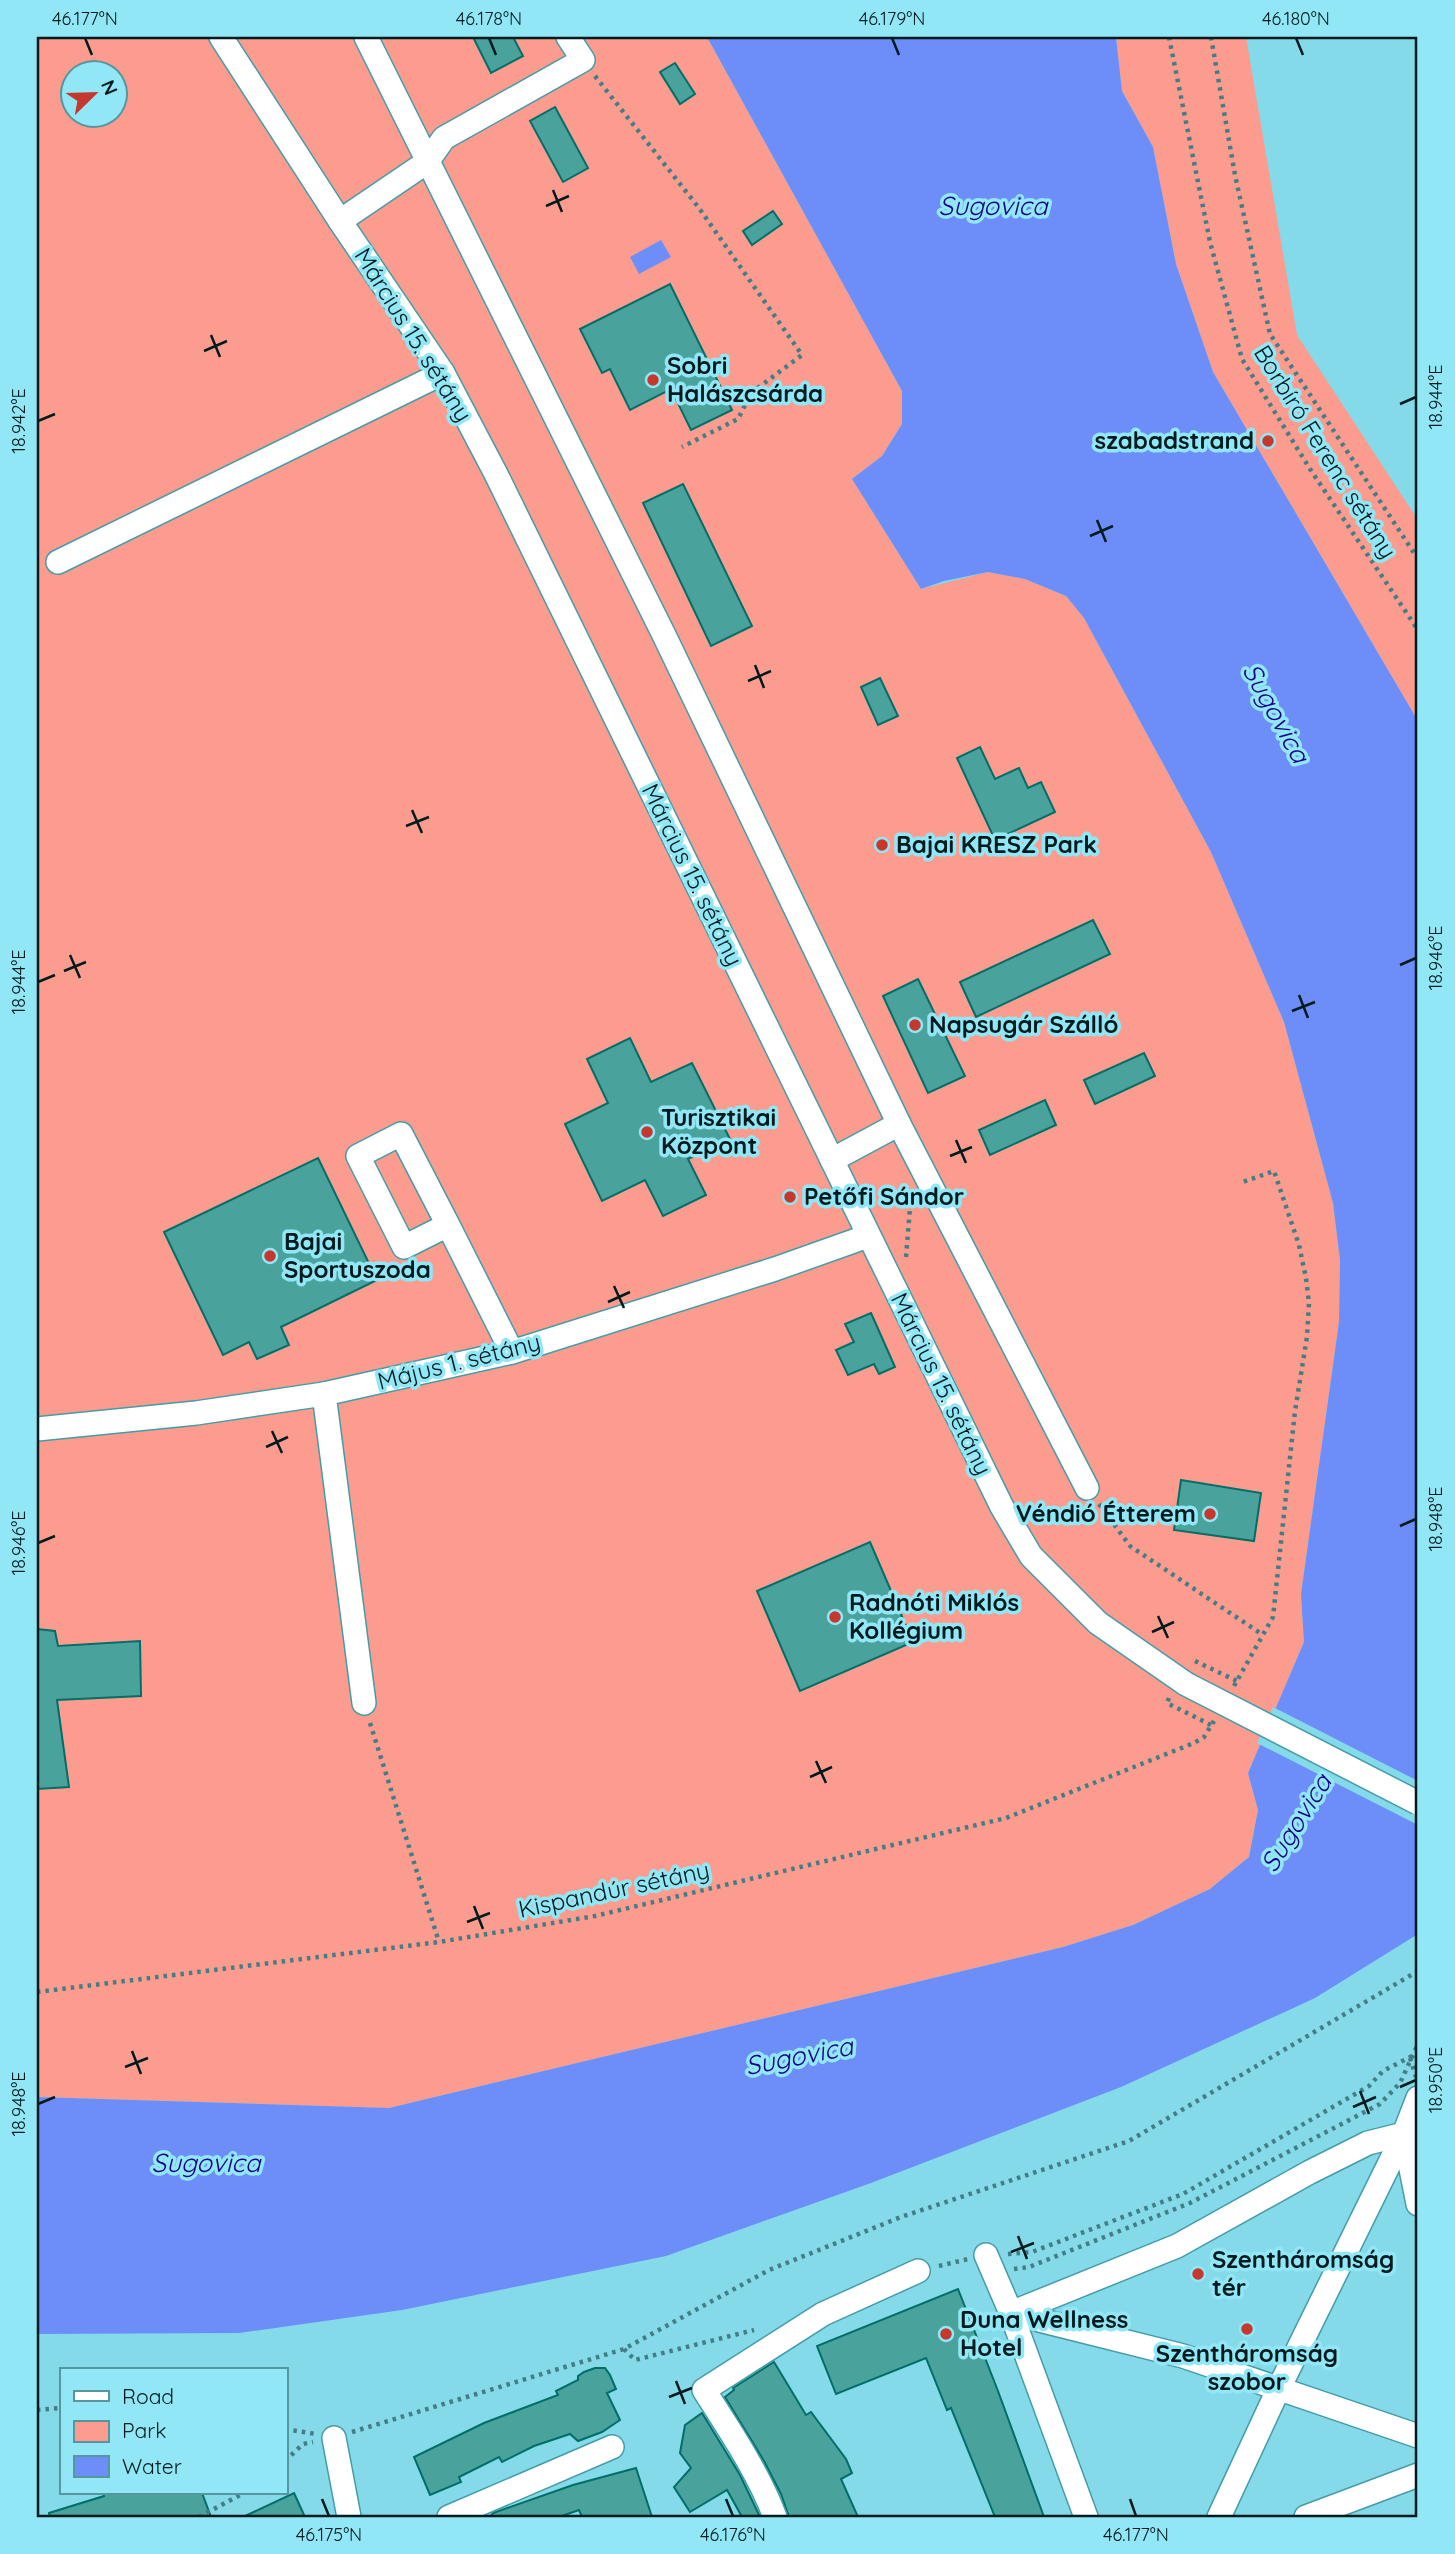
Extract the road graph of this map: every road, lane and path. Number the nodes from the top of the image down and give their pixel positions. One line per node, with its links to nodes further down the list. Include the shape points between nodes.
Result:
1 (221, 37): 8 (street, Március 15. sétány)
2 (366, 37): 7 (street)
3 (568, 37): 6 (street)
4 (1169, 37): 13 (path, Borbíró Ferenc sétány, via 1210,242 1242,359)
5 (1211, 37): 11 (path, via 1270,334)
6 (583, 60): 7 (street, via 444,138); 10 (path, via 699,208 802,355 751,393 738,419)
7 (427, 162): 8 (street); 14 (street, via 664,635)
8 (340, 221): 9 (street, Március 15. sétány)
9 (443, 373): 12 (street); 15 (street, Március 15. sétány)
10 (682, 447)
11 (1418, 559)
12 (58, 562)
13 (1418, 630)
14 (899, 1124): 15 (street); 24 (street)
15 (832, 1160): 19 (street, Március 15. sétány)
16 (1240, 1183): 25 (path, via 1274,1171 1299,1244 1309,1303 1276,1599)
17 (912, 1194): 20 (path)
18 (448, 1225): 18 (street, via 404,1247 358,1156 401,1134); 21 (street)
19 (868, 1236): 21 (street, Május 1. sétány); 33 (street, Március 15. sétány, bridge, via 1002,1507 1031,1556 1098,1623 1186,1684)
20 (905, 1262)
21 (512, 1352): 22 (street, Május 1. sétány)
22 (324, 1394): 23 (street, Május 1. sétány); 29 (street)
23 (37, 1429)
24 (1087, 1488): 25 (path, via 1130,1546)
25 (1263, 1635): 27 (path)
26 (1190, 1658): 27 (path)
27 (1237, 1681): 28 (path)
28 (1230, 1692)
29 (364, 1703): 34 (path)
30 (1167, 1703): 32 (path)
31 (1218, 1714): 32 (path, Kispandúr sétány)
32 (1211, 1725): 34 (path, Kispandúr sétány, via 1204,1737 1006,1818 595,1916)
33 (1418, 1803)
34 (439, 1942): 36 (path, Kispandúr sétány)
35 (1418, 1971): 48 (path, via 1129,2141 901,2217 769,2270)
36 (37, 1992)
37 (1418, 2044): 39 (path)
38 (1418, 2053): 39 (path)
39 (1410, 2057): 40 (path); 44 (path, via 1383,2071 1369,2086 1183,2194 1032,2252); 44 (path, via 1400,2082 1380,2104 1190,2203 1029,2267 1011,2270)
40 (1418, 2086)
41 (1418, 2098): 42 (street)
42 (1405, 2134): 43 (street); 46 (street, via 1368,2143 1177,2246); 49 (street)
43 (1418, 2204)
44 (986, 2255): 45 (path); 46 (street)
45 (918, 2271): 63 (street, via 823,2314 705,2390)
46 (1011, 2313): 49 (street, via 1183,2356); 64 (street)
47 (756, 2330): 48 (path, via 635,2360)
48 (624, 2348): 54 (path)
49 (1278, 2390): 53 (street); 65 (street)
50 (60, 2409): 51 (path)
51 (37, 2410)
52 (287, 2429): 54 (path)
53 (1418, 2436)
54 (334, 2438): 61 (street)
55 (303, 2444): 57 (path)
56 (612, 2447): 62 (street)
57 (287, 2459)
58 (1418, 2474): 66 (street)
59 (242, 2494): 60 (path)
60 (199, 2517)
61 (349, 2517)
62 (449, 2517)
63 (775, 2517)
64 (1086, 2517)
65 (1219, 2517)
66 (1306, 2517)

